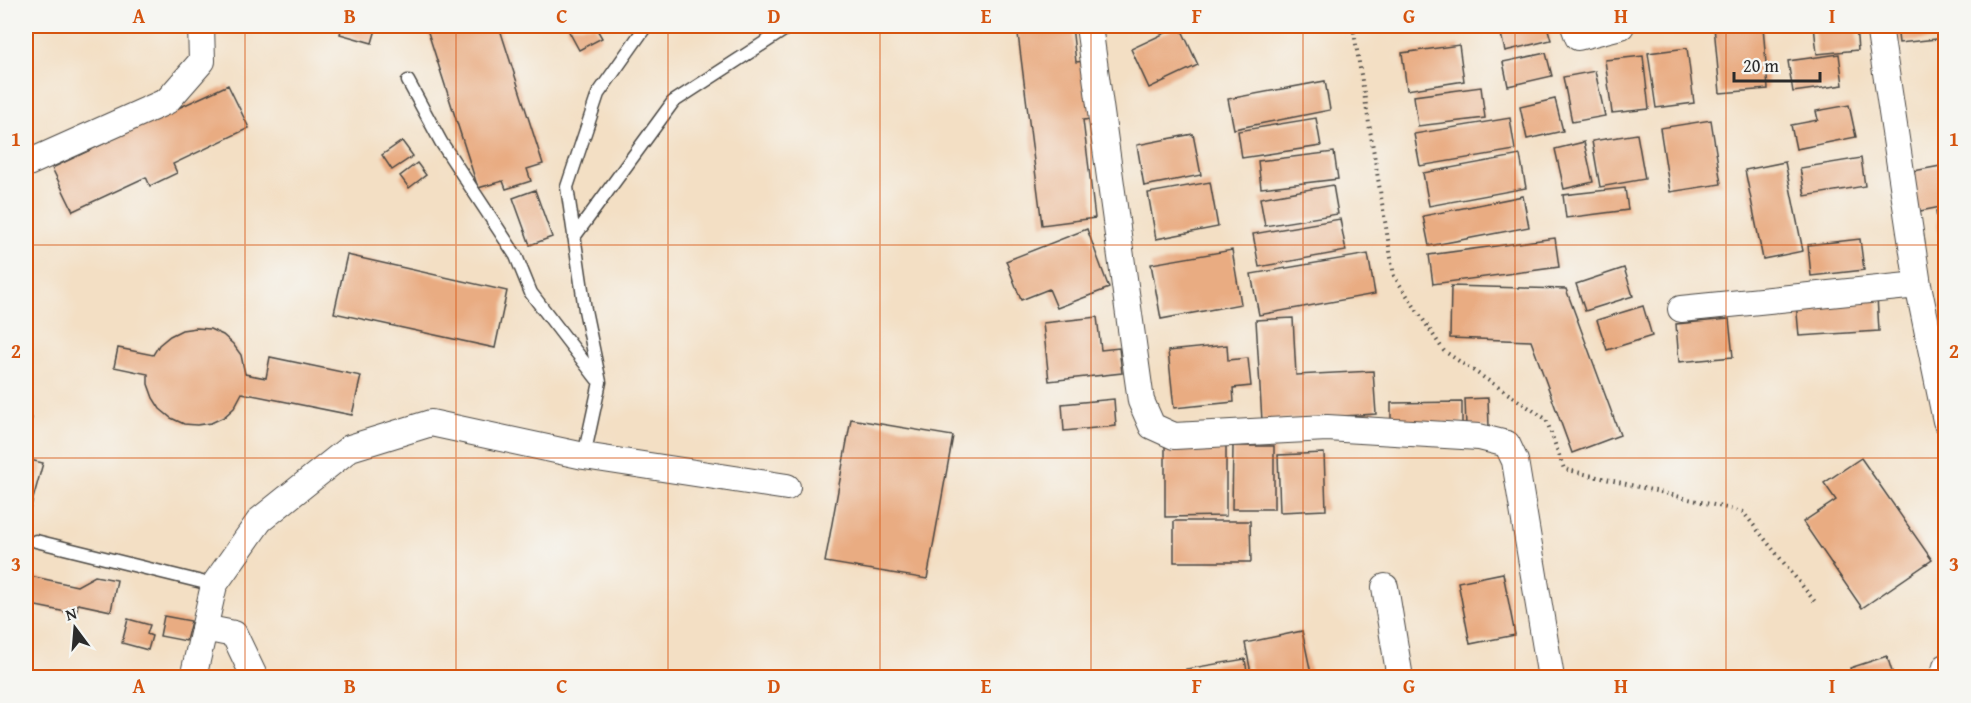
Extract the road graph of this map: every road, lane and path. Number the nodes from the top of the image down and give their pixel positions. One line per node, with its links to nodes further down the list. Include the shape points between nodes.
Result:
1 (201, 26): 10 (street, via 202,61 167,101)
2 (646, 26): 11 (lane, via 598,94 567,188)
3 (790, 26): 11 (lane, via 673,102)
4 (1089, 26): 27 (street, via 1141,401 1152,426 1173,436 1327,428 1479,437 1507,444 1515,461)
5 (1353, 26): 21 (path, via 1394,276 1444,351 1546,419 1564,469 1743,513)
6 (1574, 26): 7 (street, via 1578,37)
7 (1622, 26)
8 (1879, 26): 12 (street)
9 (408, 81): 14 (lane, via 441,142 516,256 531,292)
10 (26, 164)
11 (574, 237): 14 (lane)
12 (1918, 285): 13 (street); 15 (street)
13 (1681, 309)
14 (600, 382): 16 (lane)
15 (1946, 421)
16 (584, 456): 17 (street); 19 (street, via 431,423 351,448 260,520)
17 (787, 487)
18 (36, 541): 19 (lane)
19 (214, 585): 22 (street)
20 (1385, 587): 26 (street)
21 (1816, 603)
22 (204, 628): 24 (street); 25 (street, via 234,634)
23 (1946, 667): 28 (street)
24 (193, 678)
25 (255, 678)
26 (1400, 678)
27 (1551, 678)
28 (1943, 678)

